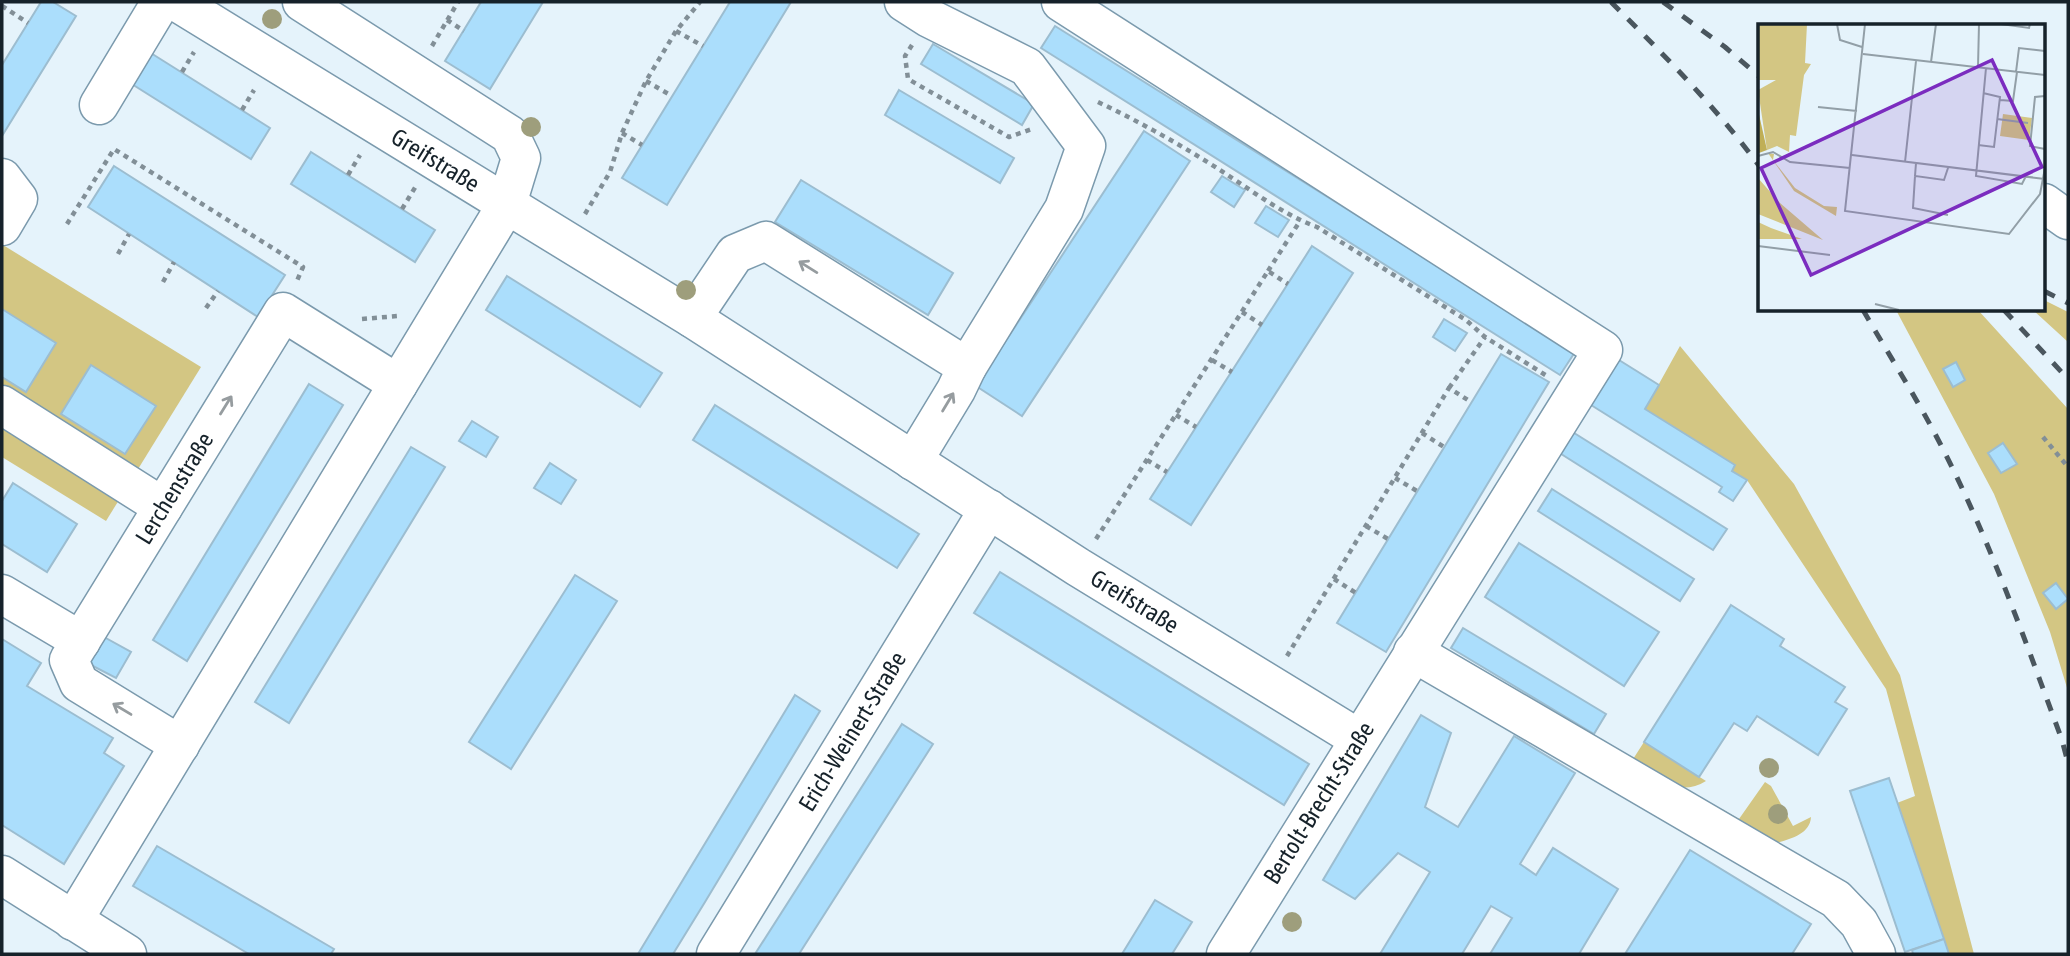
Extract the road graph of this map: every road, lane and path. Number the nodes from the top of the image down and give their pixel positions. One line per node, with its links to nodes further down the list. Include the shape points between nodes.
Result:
1 (161, 2): 17 (street)
2 (177, 2): 22 (street, Greifstraße)
3 (302, 2): 14 (street)
4 (458, 2): 9 (path)
5 (700, 2): 12 (path)
6 (1061, 2): 49 (street, Bertolt-Brecht-Straße, via 1603,350)
7 (2, 6): 10 (path)
8 (917, 10): 18 (street, via 1027,67); 18 (path, via 905,56 908,79 1009,137)
9 (447, 20): 11 (path); 14 (path)
10 (28, 23)
11 (464, 31)
12 (676, 31): 13 (path); 15 (path)
13 (703, 46)
14 (415, 73): 22 (street, via 510,135 521,158)
15 (646, 81): 16 (path); 19 (path)
16 (672, 96)
17 (99, 105)
18 (1080, 109): 25 (path, via 1134,119); 45 (street, via 1086,146 1064,209)
19 (622, 133): 20 (path); 29 (path, via 610,172)
20 (642, 145)
21 (2, 178): 27 (street, via 18,199)
22 (507, 204): 29 (street, Greifstraße); 39 (street)
23 (2046, 204): 24 (street)
24 (2068, 220)
25 (1300, 221): 32 (path); 43 (path, via 1317,227 1466,320)
26 (67, 224): 37 (path, via 114,149 303,267)
27 (2, 226)
28 (129, 234): 30 (path)
29 (569, 241): 40 (street, Greifstraße)
30 (118, 254)
31 (174, 262): 33 (path)
32 (1268, 271): 34 (path); 38 (path)
33 (163, 282)
34 (1288, 284)
35 (218, 291): 36 (path)
36 (206, 308)
37 (283, 312): 47 (street); 63 (street, Lerchenstraße, one-way to 37)
38 (1241, 312): 42 (path); 44 (path)
39 (440, 313): 41 (path); 47 (street)
40 (692, 318): 45 (street, one-way to 40, via 766,241 735,254); 58 (street, Greifstraße)
41 (357, 320)
42 (1262, 325)
43 (1485, 337): 48 (path); 49 (path)
44 (1211, 359): 46 (path); 52 (path)
45 (967, 367): 58 (street, one-way to 45)
46 (1232, 372)
47 (398, 384): 75 (street)
48 (1449, 388): 50 (path); 54 (path)
49 (1576, 393): 72 (street, Bertolt-Brecht-Straße)
50 (1471, 402)
51 (2, 405): 63 (street)
52 (1176, 414): 53 (path); 57 (path)
53 (1196, 427)
54 (1422, 433): 56 (path); 61 (path)
55 (2043, 437): 59 (path)
56 (1444, 447)
57 (1147, 460): 60 (path); 67 (path)
58 (913, 461): 64 (street, Greifstraße)
59 (2068, 467)
60 (1167, 472)
61 (1395, 478): 62 (path); 65 (path)
62 (1418, 491)
63 (163, 507): 71 (street, Lerchenstraße)
64 (989, 509): 67 (street, Greifstraße); 79 (street, Erich-Weinert-Straße)
65 (1366, 526): 66 (path); 68 (path)
66 (1388, 539)
67 (1078, 567): 73 (street, Greifstraße)
68 (1334, 579): 69 (path); 73 (path)
69 (1356, 593)
70 (2, 594): 71 (street)
71 (81, 641): 75 (street, Lerchenstraße, one-way to 71, via 79,683 69,660)
72 (1413, 652): 74 (street, Bertolt-Brecht-Straße); 81 (street, via 1836,899 1859,923)
73 (1270, 684): 74 (street, Greifstraße)
74 (1359, 739): 80 (street, Bertolt-Brecht-Straße)
75 (180, 745): 77 (street)
76 (2, 875): 77 (street)
77 (73, 921): 78 (street)
78 (127, 954)
79 (716, 954)
80 (1226, 954)
81 (1876, 954)

